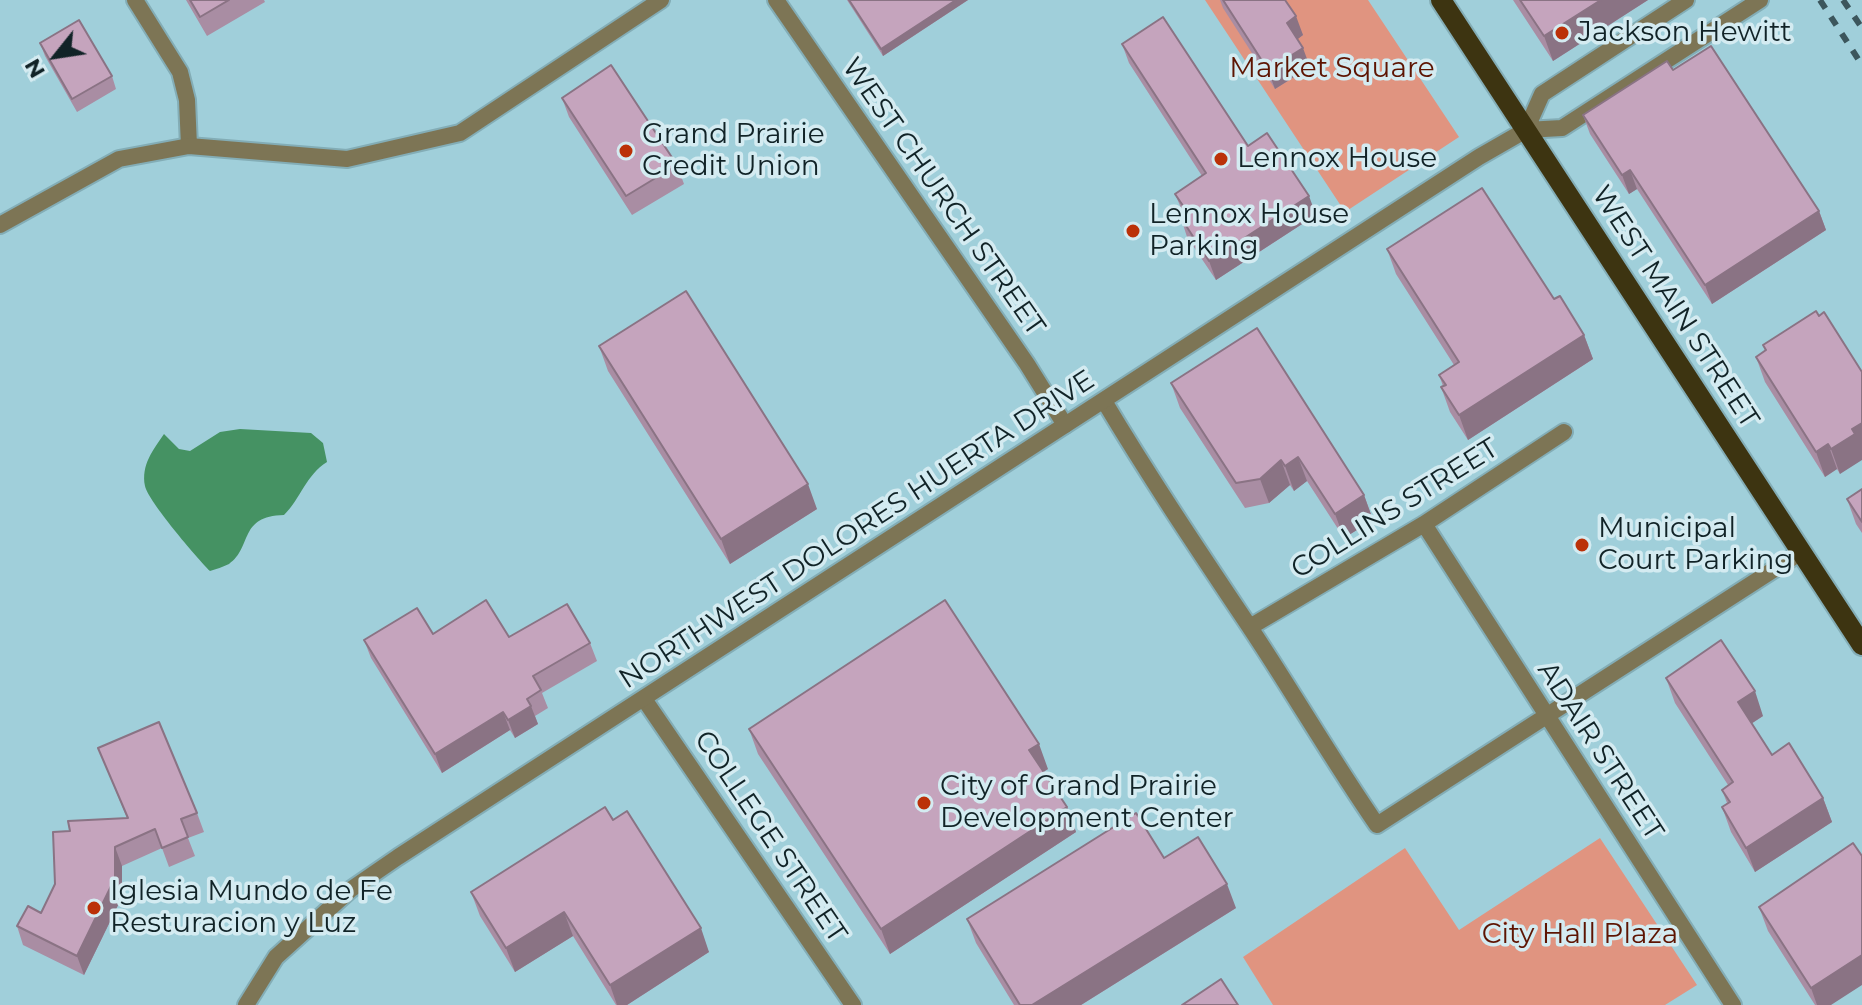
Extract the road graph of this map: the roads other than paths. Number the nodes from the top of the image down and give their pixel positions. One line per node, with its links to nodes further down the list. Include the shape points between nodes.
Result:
1 (135, 0): 8 (street, via 180,72)
2 (661, 0): 8 (street, via 460,133 347,159)
3 (776, 0): 11 (street, WEST CHURCH STREET)
4 (1441, 0): 7 (main road, WEST MAIN STREET)
5 (1686, 0): 7 (street, via 1542,94)
6 (1760, 0): 7 (street, via 1562,128)
7 (1526, 130): 10 (street, NORTHWEST DOLORES HUERTA DRIVE); 14 (main road, WEST MAIN STREET)
8 (189, 146): 9 (street, via 119,159)
9 (0, 225)
10 (1104, 401): 11 (street, NORTHWEST DOLORES HUERTA DRIVE); 15 (street)
11 (1065, 425): 17 (street, NORTHWEST DOLORES HUERTA DRIVE)
12 (1564, 432): 13 (street, COLLINS STREET)
13 (1424, 524): 15 (street, COLLINS STREET); 18 (street, ADAIR STREET)
14 (1801, 552): 16 (main road, WEST MAIN STREET); 18 (street)
15 (1250, 627): 18 (street, via 1377,825)
16 (1862, 645)
17 (644, 699): 19 (street, NORTHWEST DOLORES HUERTA DRIVE, via 350,890 276,957); 20 (street, COLLEGE STREET)
18 (1547, 716): 21 (street, ADAIR STREET)
19 (246, 1005)
20 (853, 1005)
21 (1733, 1005)

